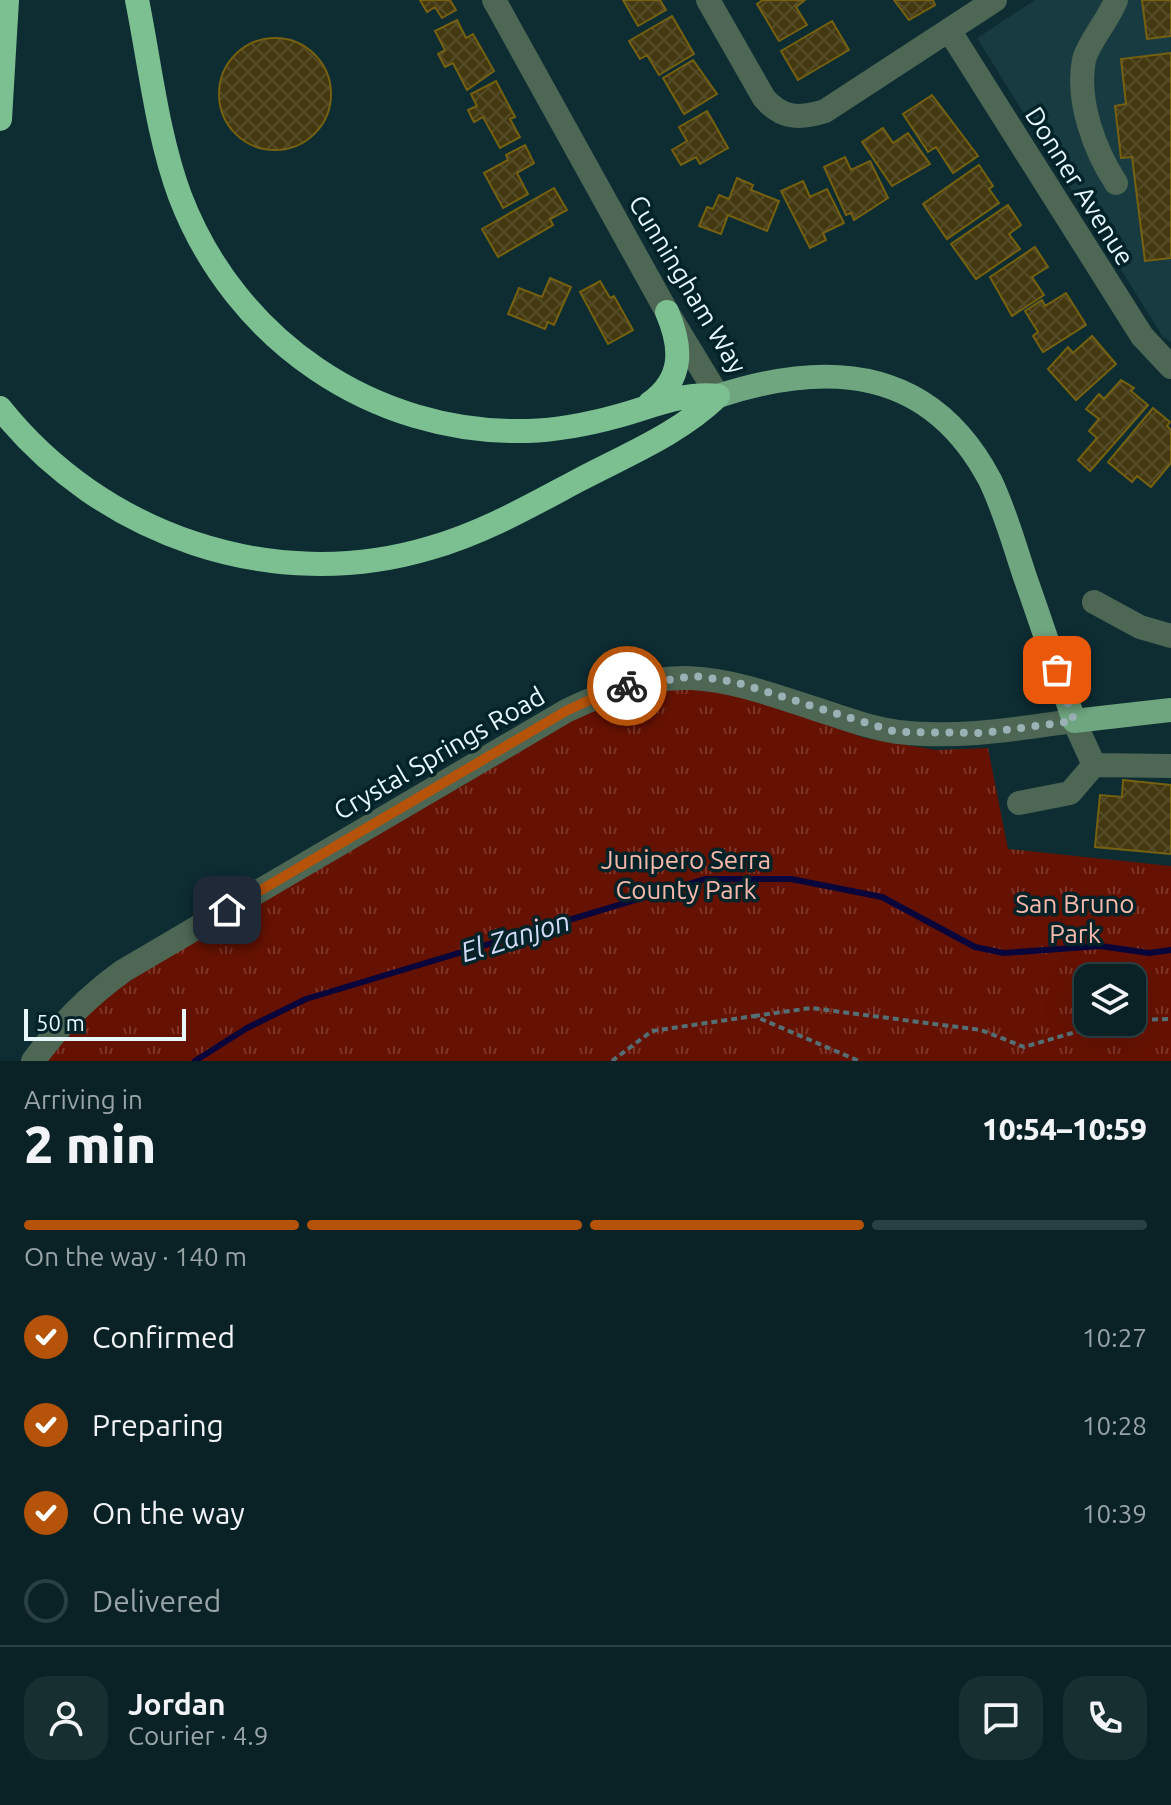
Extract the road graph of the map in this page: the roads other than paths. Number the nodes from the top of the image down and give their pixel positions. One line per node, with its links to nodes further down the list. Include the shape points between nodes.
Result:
1 (7, 0): 8 (highway)
2 (137, 0): 14 (highway, via 168,153 192,224 233,291 288,350 360,395 459,427 551,429)
3 (494, 0): 10 (street, Cunningham Way)
4 (708, 0): 7 (street, via 764,98 789,116 825,111)
5 (1116, 0): 9 (street, via 1084,59 1085,99 1097,154)
6 (988, 2): 7 (street)
7 (949, 30): 11 (street, Donner Avenue, via 1134,324)
8 (0, 119)
9 (1116, 183)
10 (667, 312): 12 (street, Cunningham Way); 14 (highway, via 678,365 665,391)
11 (1171, 367)
12 (718, 396): 13 (highway, via 685,425 478,531 392,558 318,564 240,557 139,521 61,471); 14 (highway, via 687,396); 18 (main road, Cunningham Way, via 783,378 835,375 902,392 945,422 968,446 998,498)
13 (0, 408)
14 (641, 408)
15 (1094, 602): 16 (street, via 1140,627)
16 (1171, 636)
17 (1171, 710): 18 (main road, Crystal Springs Road)
18 (1074, 721): 19 (street); 22 (street, Crystal Springs Road, via 940,735 896,732 735,682 695,676 611,690 566,711 123,971 89,996)
19 (1094, 765): 20 (street); 21 (street, via 1070,793)
20 (1171, 766)
21 (1019, 803)
22 (33, 1061)

